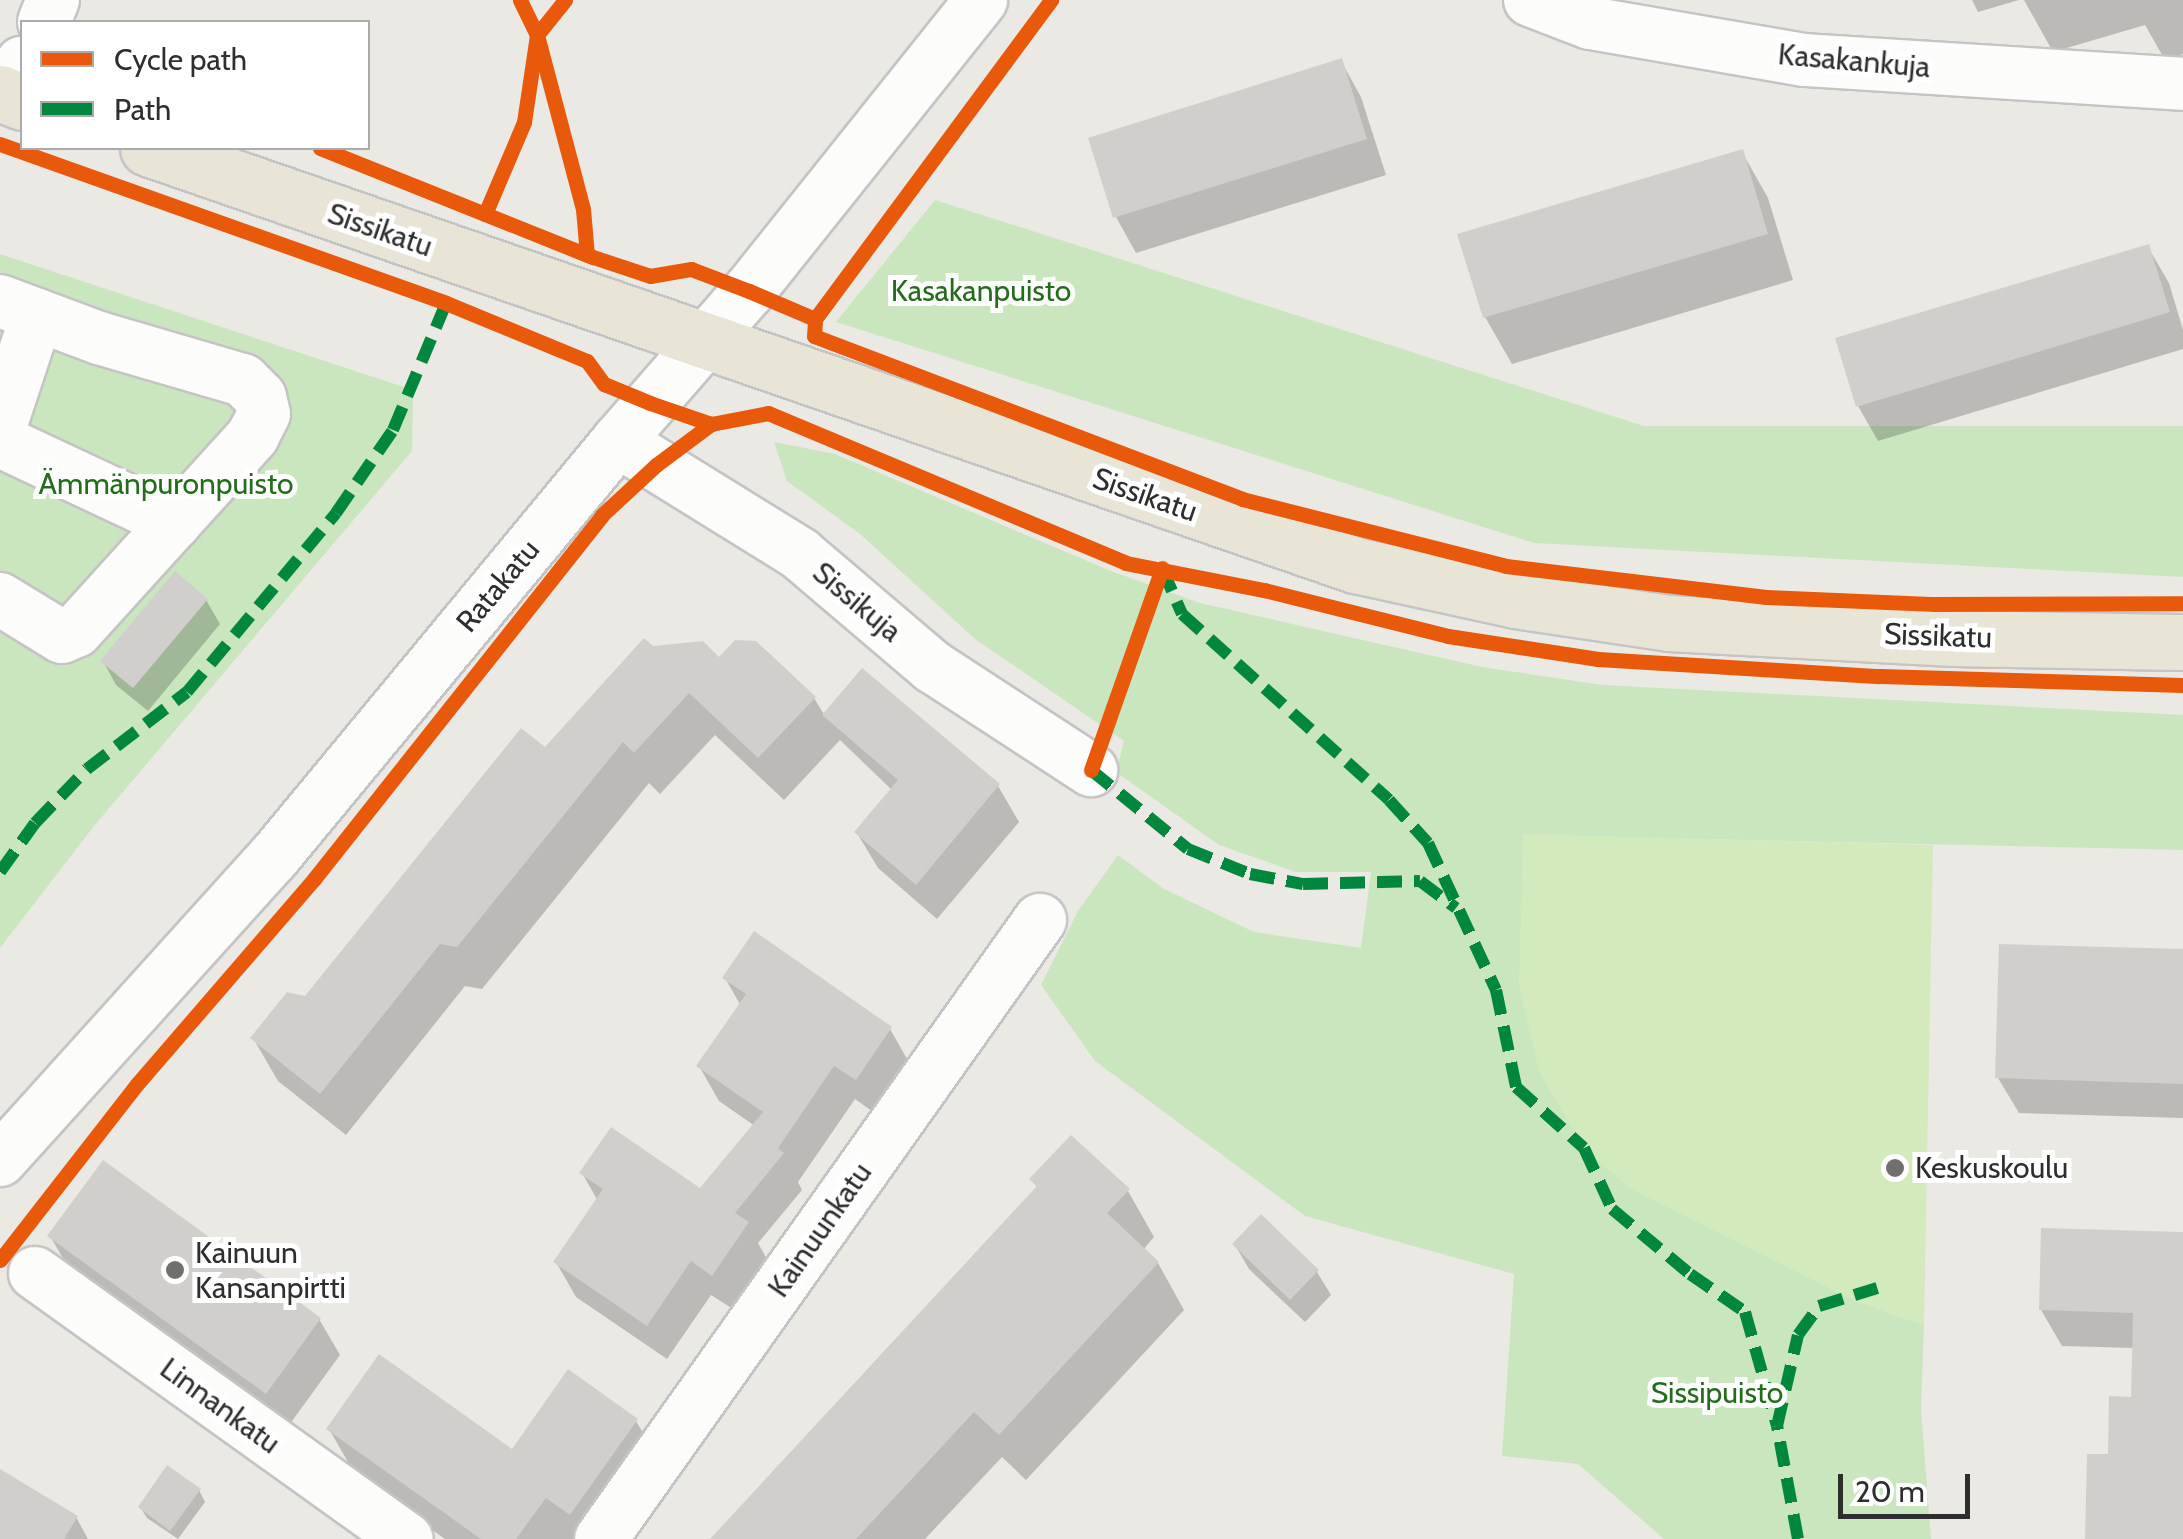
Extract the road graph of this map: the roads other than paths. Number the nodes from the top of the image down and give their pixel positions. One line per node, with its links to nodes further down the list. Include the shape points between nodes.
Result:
1 (981, 0): 6 (street, Ratakatu)
2 (1530, 0): 3 (street, Kasakankuja, via 1590,23 1805,60)
3 (2183, 84)
4 (154, 150): 6 (main road, Sissikatu)
5 (18, 308): 7 (street); 10 (street, via 243,380 260,397 264,414 253,436)
6 (704, 342): 9 (street, Ratakatu); 12 (main road, Sissikatu, via 1354,565 1515,600 1668,624)
7 (0, 427)
8 (0, 441): 10 (street)
9 (618, 441): 13 (street, Sissikuja, via 800,554 933,666); 15 (street, Ratakatu, via 274,857)
10 (175, 523): 11 (street, via 76,631 48,631)
11 (0, 599)
12 (2183, 642)
13 (1091, 770)
14 (1040, 920): 18 (street, Kainuunkatu)
15 (0, 1160)
16 (35, 1272): 17 (street, Linnankatu)
17 (406, 1539)
18 (601, 1539)

